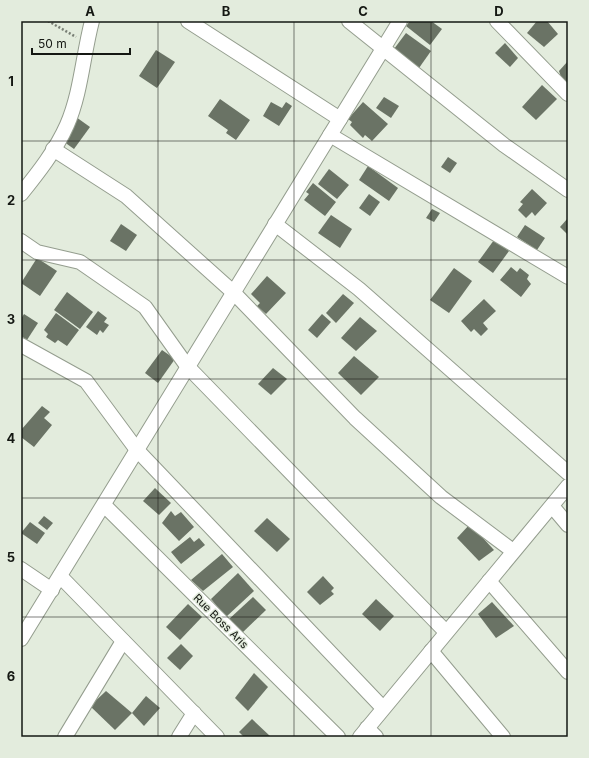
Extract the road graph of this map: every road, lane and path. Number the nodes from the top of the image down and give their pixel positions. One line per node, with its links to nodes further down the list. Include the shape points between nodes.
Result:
1 (48, 21): 7 (path)
2 (92, 21): 7 (street)
3 (188, 21): 10 (street)
4 (349, 21): 8 (street)
5 (400, 21): 8 (street)
6 (497, 21): 9 (street)
7 (86, 43): 12 (street, via 77,91 67,125)
8 (383, 50): 10 (street); 13 (street, via 504,145)
9 (568, 94)
10 (340, 119): 11 (street)
11 (330, 135): 15 (street); 17 (street)
12 (53, 149): 14 (street); 18 (street, via 126,196)
13 (568, 190)
14 (21, 194)
15 (275, 224): 18 (street); 22 (street, via 359,288)
16 (21, 241): 20 (street, via 37,252 80,262 145,307)
17 (568, 277)
18 (233, 292): 20 (street); 27 (street, via 355,418 441,497)
19 (21, 345): 21 (street, via 86,382)
20 (188, 366): 21 (street); 32 (street)
21 (137, 450): 24 (street); 37 (street)
22 (568, 473)
23 (568, 486): 25 (street)
24 (104, 505): 29 (street); 43 (street, Rue Boss Aris)
25 (552, 506): 26 (street); 27 (street)
26 (568, 525)
27 (513, 551): 30 (street)
28 (21, 568): 31 (street)
29 (60, 576): 31 (street); 34 (street)
30 (488, 581): 32 (street); 36 (street)
31 (52, 590): 33 (street)
32 (446, 632): 35 (street)
33 (21, 639)
34 (123, 641): 38 (street); 40 (street)
35 (431, 650): 37 (street); 44 (street)
36 (568, 672)
37 (383, 708): 39 (street)
38 (194, 713): 41 (street); 42 (street)
39 (368, 734)
40 (64, 737)
41 (179, 737)
42 (217, 737)
43 (338, 737)
44 (503, 737)

